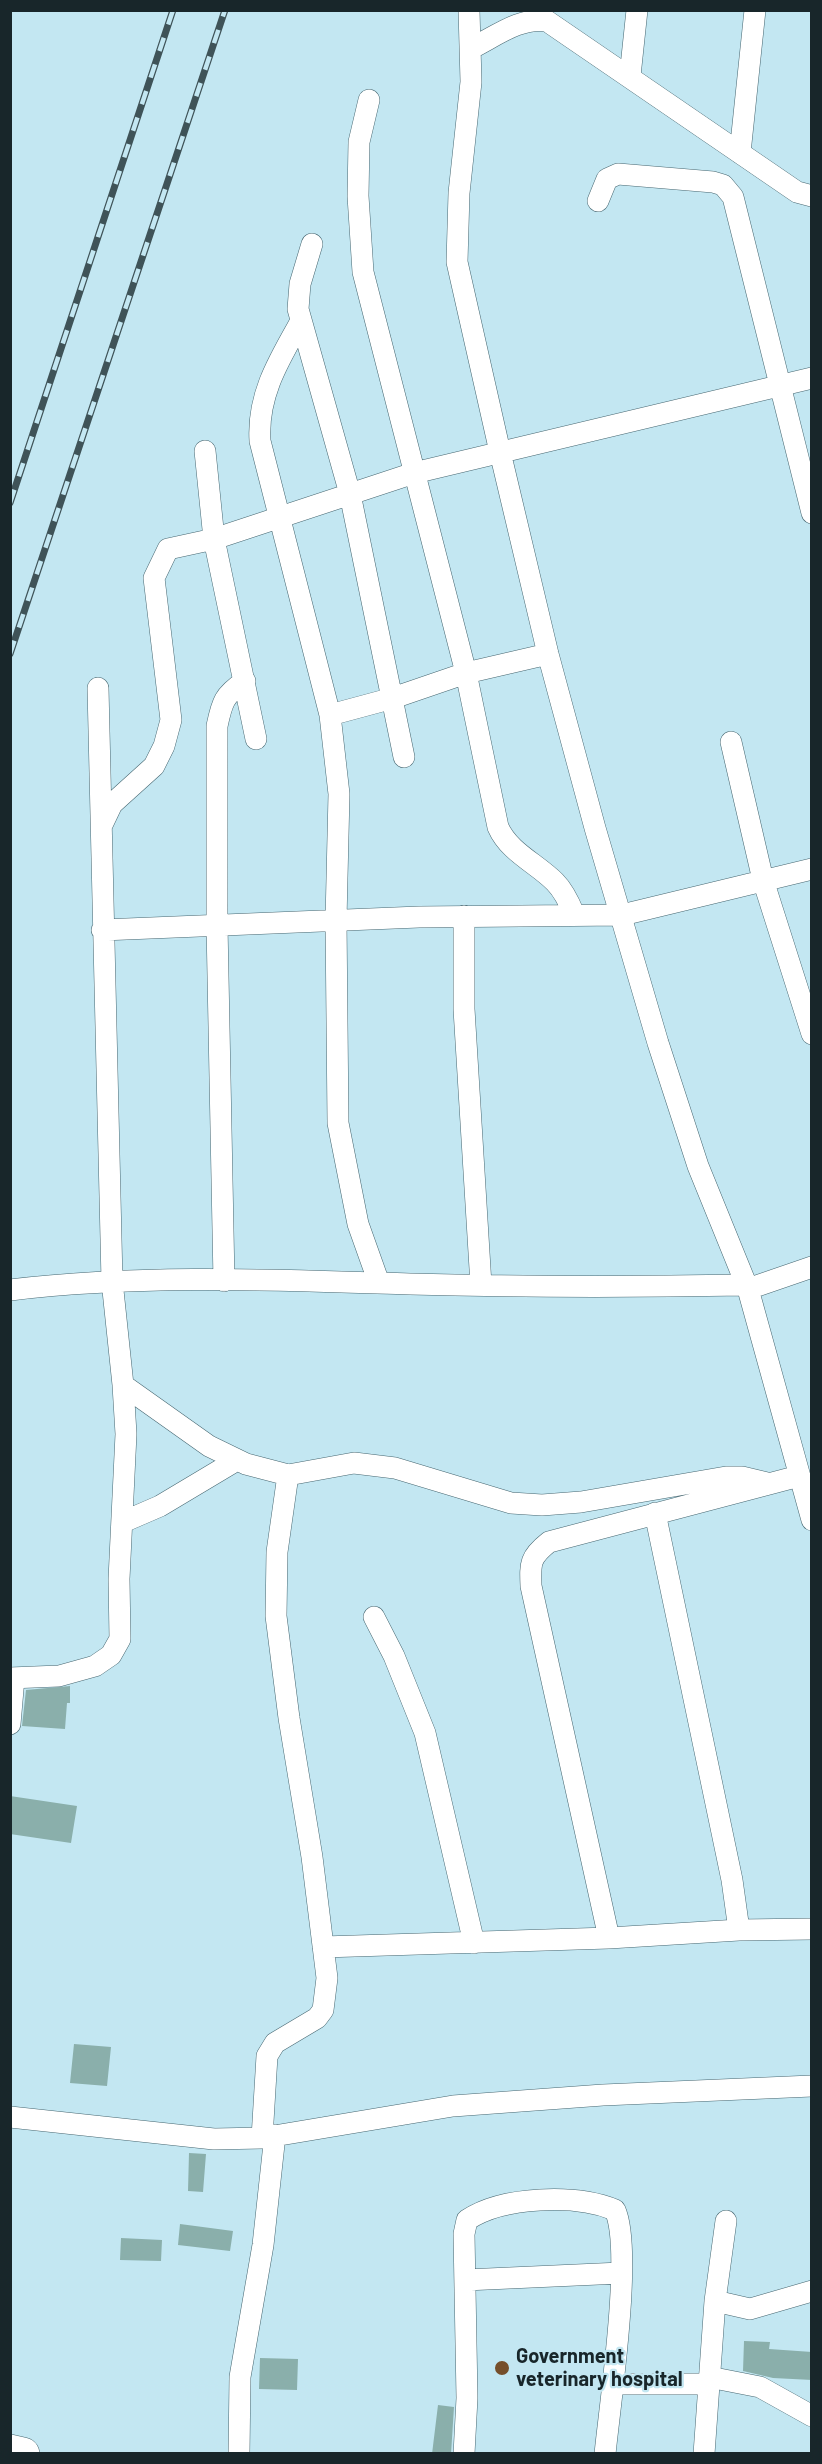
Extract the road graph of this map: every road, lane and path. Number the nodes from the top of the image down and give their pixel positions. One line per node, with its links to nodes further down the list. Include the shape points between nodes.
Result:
1 (470, 10): 4 (street)
2 (637, 10): 5 (street)
3 (755, 10): 7 (street)
4 (472, 48): 5 (street, via 519,24 535,19 548,21); 15 (street, via 457,262)
5 (630, 76): 7 (street)
6 (369, 100): 16 (street, via 359,142 363,272)
7 (740, 153): 8 (street, via 797,192)
8 (812, 196)
9 (598, 201): 13 (street, via 607,179 618,174 723,185 733,197)
10 (312, 244): 11 (street, via 300,284)
11 (301, 321): 17 (street); 19 (street, via 268,381 259,418 260,441)
12 (812, 378): 13 (street)
13 (778, 384): 15 (street); 18 (street)
14 (205, 451): 20 (street)
15 (500, 452): 16 (street); 21 (street)
16 (414, 473): 17 (street); 22 (street)
17 (350, 494): 19 (street); 25 (street)
18 (812, 513)
19 (280, 518): 20 (street); 26 (street)
20 (213, 540): 23 (street); 30 (street, via 168,549 159,563 154,578 171,720 154,766 112,804)
21 (548, 654): 22 (street); 34 (street)
22 (466, 673): 25 (street); 33 (street, via 498,827 503,838 555,882)
23 (245, 681): 27 (street); 37 (street, via 229,692 221,705 217,726)
24 (98, 688): 30 (street)
25 (393, 698): 26 (street); 29 (street)
26 (330, 715): 36 (street, via 339,794)
27 (256, 739)
28 (731, 742): 32 (street)
29 (404, 757)
30 (100, 828): 38 (street)
31 (812, 869): 32 (street)
32 (763, 880): 34 (street); 39 (street)
33 (574, 914): 34 (street); 35 (street)
34 (622, 915): 45 (street, via 695,1155)
35 (464, 916): 36 (street); 44 (street, via 464,1009)
36 (336, 920): 37 (street); 43 (street, via 338,1123 358,1224)
37 (217, 925): 38 (street); 42 (street)
38 (102, 930): 41 (street)
39 (812, 1035)
40 (812, 1267): 45 (street)
41 (112, 1281): 42 (street); 46 (street); 47 (street)
42 (224, 1281): 43 (street)
43 (379, 1283): 44 (street)
44 (481, 1286): 45 (street)
45 (747, 1287): 50 (street)
46 (10, 1290)
47 (123, 1385): 48 (street, via 209,1446); 54 (street)
48 (237, 1460): 49 (street); 54 (street, via 160,1506)
49 (288, 1475): 51 (street, via 354,1463 395,1468 511,1503 542,1505 726,1477); 62 (street, via 277,1552 276,1616)
50 (799, 1476): 51 (street); 53 (street)
51 (767, 1483): 52 (street)
52 (655, 1513): 59 (street, via 732,1880); 60 (street, via 549,1542 536,1552 530,1565 531,1586)
53 (812, 1520)
54 (123, 1522): 56 (street, via 119,1579 122,1623 120,1639 111,1655 78,1672)
55 (374, 1617): 61 (street, via 425,1733)
56 (12, 1678): 57 (street)
57 (10, 1724)
58 (812, 1929): 59 (street)
59 (739, 1930): 60 (street)
60 (609, 1938): 61 (street)
61 (474, 1943): 62 (street)
62 (323, 1947): 65 (street, via 327,1978 323,2010 317,2018 275,2043 267,2056)
63 (812, 2086): 65 (street, via 453,2106)
64 (10, 2117): 65 (street, via 213,2139)
65 (269, 2136): 76 (street, via 263,2245 240,2377)
66 (726, 2221): 70 (street)
67 (621, 2273): 68 (street); 68 (street, via 620,2221 615,2210 596,2202 529,2200 482,2210 467,2220); 72 (street)
68 (465, 2280): 77 (street)
69 (812, 2291): 70 (street, via 750,2308)
70 (715, 2301): 71 (street)
71 (709, 2381): 72 (street); 73 (street, via 760,2387); 79 (street)
72 (612, 2384): 78 (street)
73 (812, 2416)
74 (10, 2451): 75 (highway)
75 (23, 2454)
76 (239, 2454)
77 (464, 2454)
78 (605, 2454)
79 (704, 2454)

